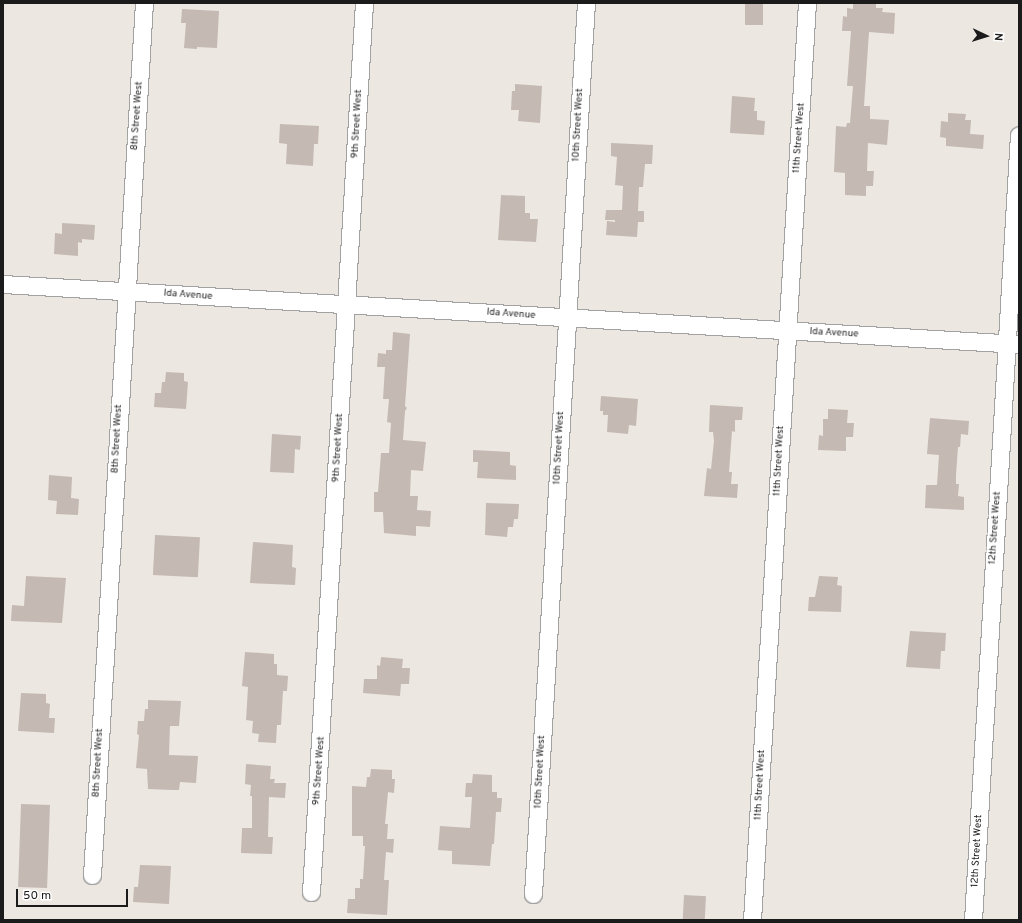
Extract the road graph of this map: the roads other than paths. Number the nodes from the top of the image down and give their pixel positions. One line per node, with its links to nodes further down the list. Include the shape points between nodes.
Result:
1 (144, 3): 7 (street, 8th Street West)
2 (364, 3): 8 (street, 9th Street West)
3 (586, 3): 9 (street, 10th Street West)
4 (807, 3): 10 (street, 11th Street West)
5 (1019, 135): 11 (street, 12th Street West)
6 (3, 284): 7 (street, Ida Avenue)
7 (126, 291): 8 (street, Ida Avenue); 12 (street, 8th Street West)
8 (346, 304): 9 (street, Ida Avenue); 13 (street, 9th Street West)
9 (566, 318): 10 (street, Ida Avenue); 14 (street, 10th Street West)
10 (787, 331): 11 (street, Ida Avenue); 15 (street, 11th Street West)
11 (1013, 344): 16 (street, 12th Street West)
12 (92, 876)
13 (311, 892)
14 (533, 894)
15 (752, 920)
16 (973, 920)

